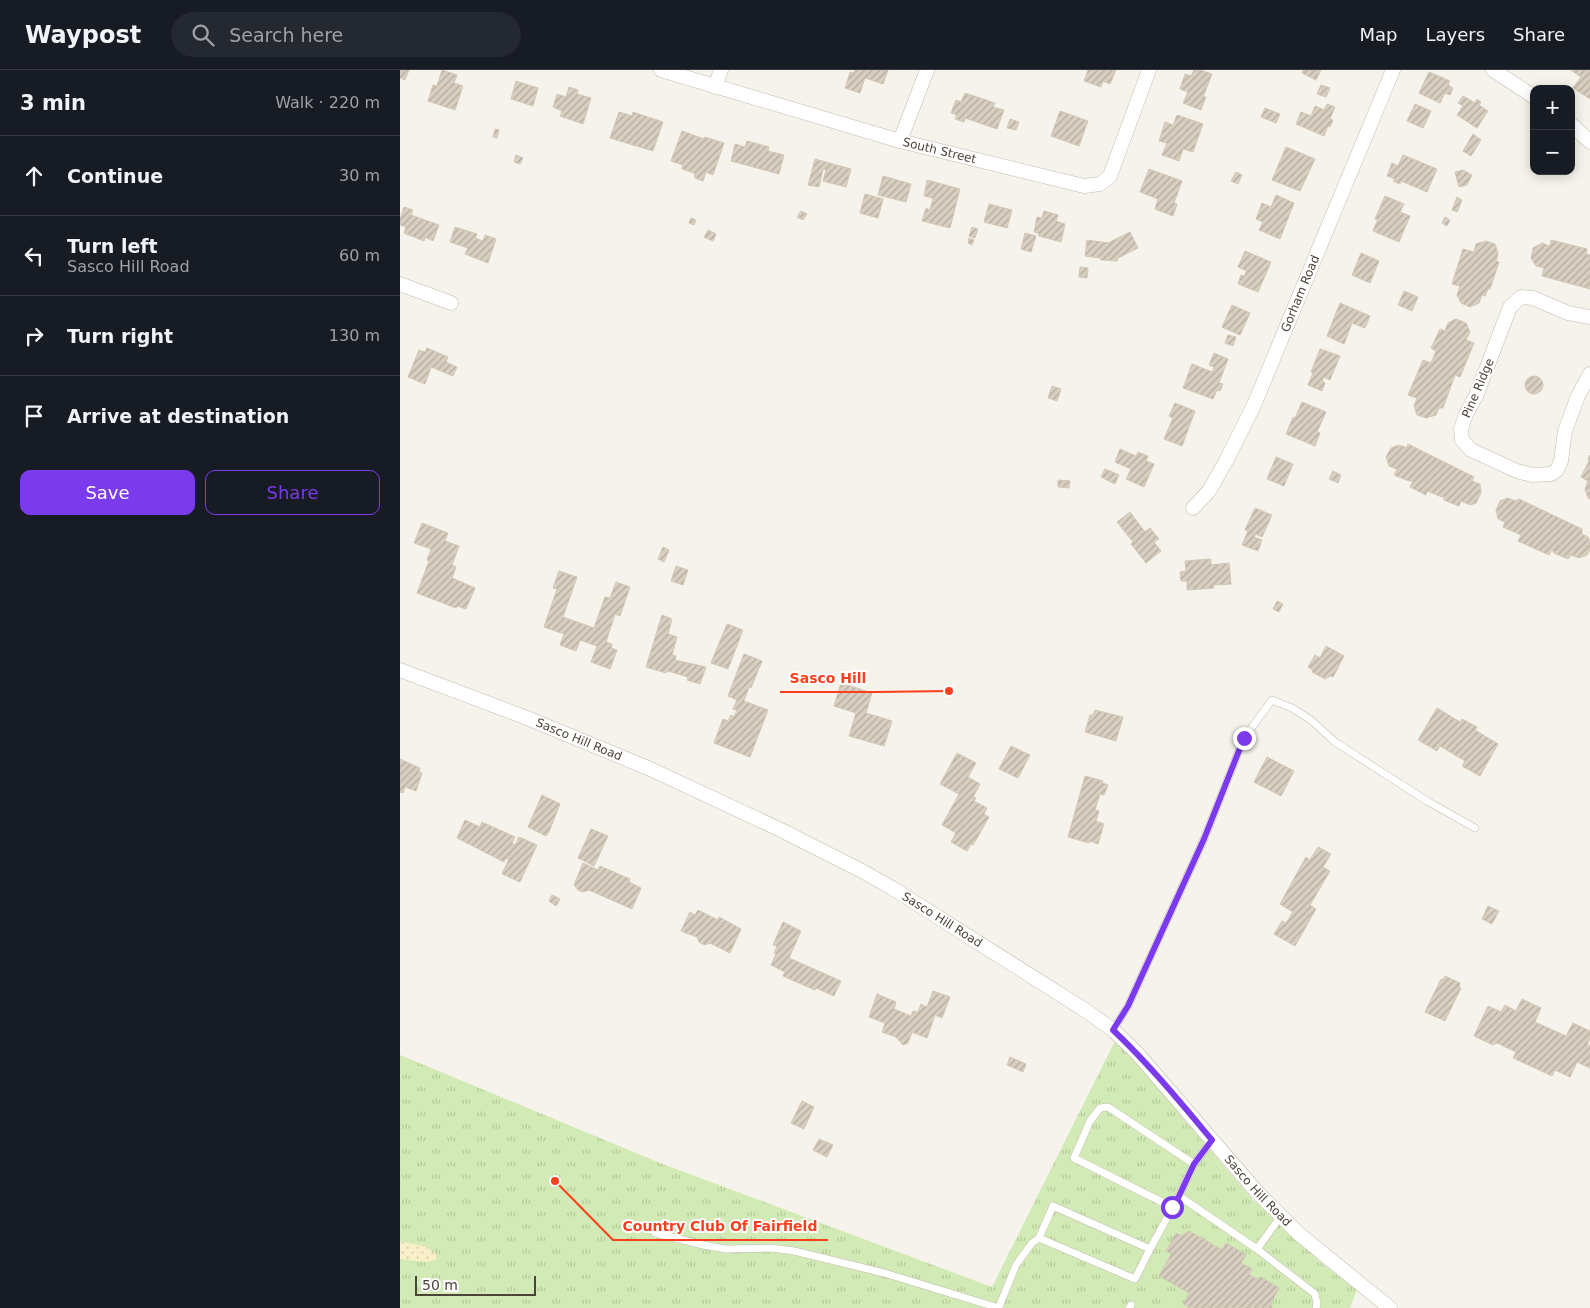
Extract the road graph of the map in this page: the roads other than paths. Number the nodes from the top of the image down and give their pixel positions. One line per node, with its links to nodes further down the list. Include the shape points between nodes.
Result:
1 (661, 70): 7 (street, South Street)
2 (721, 70): 7 (street)
3 (927, 70): 10 (street)
4 (1149, 70): 10 (street, South Street, via 1110,176 1100,184 1084,186)
5 (1393, 70): 16 (street, Gorham Road, via 1254,405 1209,490)
6 (1493, 70): 8 (street)
7 (715, 87): 10 (street, South Street)
8 (1530, 94)
9 (1575, 128): 11 (street)
10 (900, 140)
11 (1590, 142)
12 (400, 284): 13 (street)
13 (451, 303)
14 (1590, 317): 15 (street, Pine Ridge, via 1568,314 1533,298 1520,297 1510,307 1466,414 1461,429 1462,440 1471,450 1517,472 1550,474 1557,470 1561,461 1565,431)
15 (1590, 374)
16 (1193, 508)
17 (400, 670): 19 (street, Sasco Hill Road, via 648,768 781,830 933,913)
18 (1475, 828): 19 (lane, via 1335,742 1292,708 1272,700 1244,738 1204,839 1128,1006)
19 (1113, 1030): 20 (street, Sasco Hill Road, via 1159,1077)
20 (1212, 1140): 21 (lane); 24 (street, Sasco Hill Road)
21 (1194, 1164): 22 (lane); 23 (lane, via 1108,1107 1100,1108 1090,1121 1074,1158)
22 (1179, 1196): 23 (lane); 28 (lane)
23 (1172, 1207): 27 (lane)
24 (1281, 1216): 28 (lane); 31 (street, Sasco Hill Road)
25 (655, 1233): 29 (lane, via 726,1248 794,1251 884,1273)
26 (1039, 1238): 27 (lane, via 1135,1279); 27 (lane, via 1053,1206); 29 (lane, via 1016,1265)
27 (1150, 1249)
28 (1257, 1249): 30 (lane, via 1315,1294)
29 (999, 1308)
30 (1316, 1308)
31 (1390, 1308)

